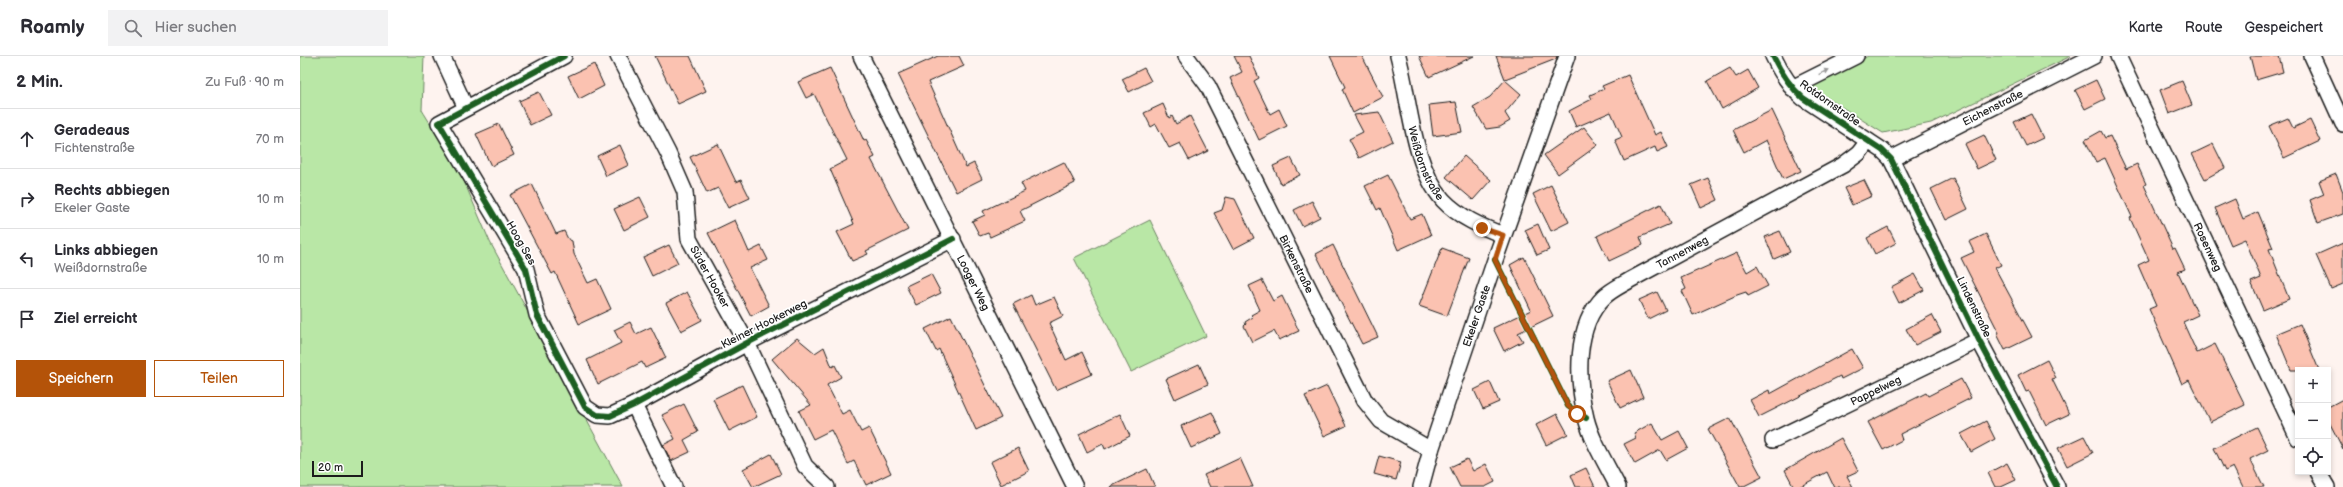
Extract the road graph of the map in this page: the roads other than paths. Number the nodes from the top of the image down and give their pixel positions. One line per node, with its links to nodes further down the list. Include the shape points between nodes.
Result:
1 (442, 56): 14 (street)
2 (564, 56): 14 (street)
3 (618, 56): 21 (street, Süder Hooker, via 685,192 689,239)
4 (861, 56): 19 (street, Looger Weg)
5 (1186, 56): 26 (street, Birkenstraße, via 1208,86 1365,401 1381,421)
6 (1398, 56): 18 (street, Weißdornstraße, via 1418,149 1427,175 1444,200 1463,216 1482,228)
7 (1567, 56): 18 (street, Ekeler Gaste)
8 (1773, 56): 13 (street, Rotdornstraße)
9 (1856, 56): 13 (street, one-way to 9)
10 (2094, 56): 17 (street, Eichenstraße)
11 (2118, 56): 24 (street, Rosenweg)
12 (2312, 56): 15 (street)
13 (1792, 88): 16 (street, Rotdornstraße)
14 (466, 108): 23 (street, Hoog Ses, via 439,123 526,269 537,315)
15 (2343, 124)
16 (1868, 141): 17 (street, Lindenstraße); 32 (street, Tannenweg, via 1859,153 1843,165 1630,280 1605,296 1594,309 1582,344 1580,366 1586,418)
17 (1891, 159): 20 (street, Lindenstraße)
18 (1503, 235): 26 (street, Ekeler Gaste)
19 (953, 239): 21 (street, Kleiner Hookerweg); 30 (street, Looger Weg)
20 (1979, 340): 25 (street, Pappelweg); 33 (street, Lindenstraße)
21 (747, 343): 22 (street, Kleiner Hookerweg); 29 (street, Süder Hooker, via 805,466)
22 (634, 405): 23 (street, Kleiner Hookerweg, via 610,416 597,415); 28 (street)
23 (585, 407)
24 (2295, 432)
25 (1773, 440)
26 (1431, 450): 31 (street, Ekeler Gaste)
27 (2320, 475): 34 (street)
28 (674, 487)
29 (827, 487)
30 (1075, 487)
31 (1422, 487)
32 (1618, 487)
33 (2057, 487)
34 (2327, 487)

